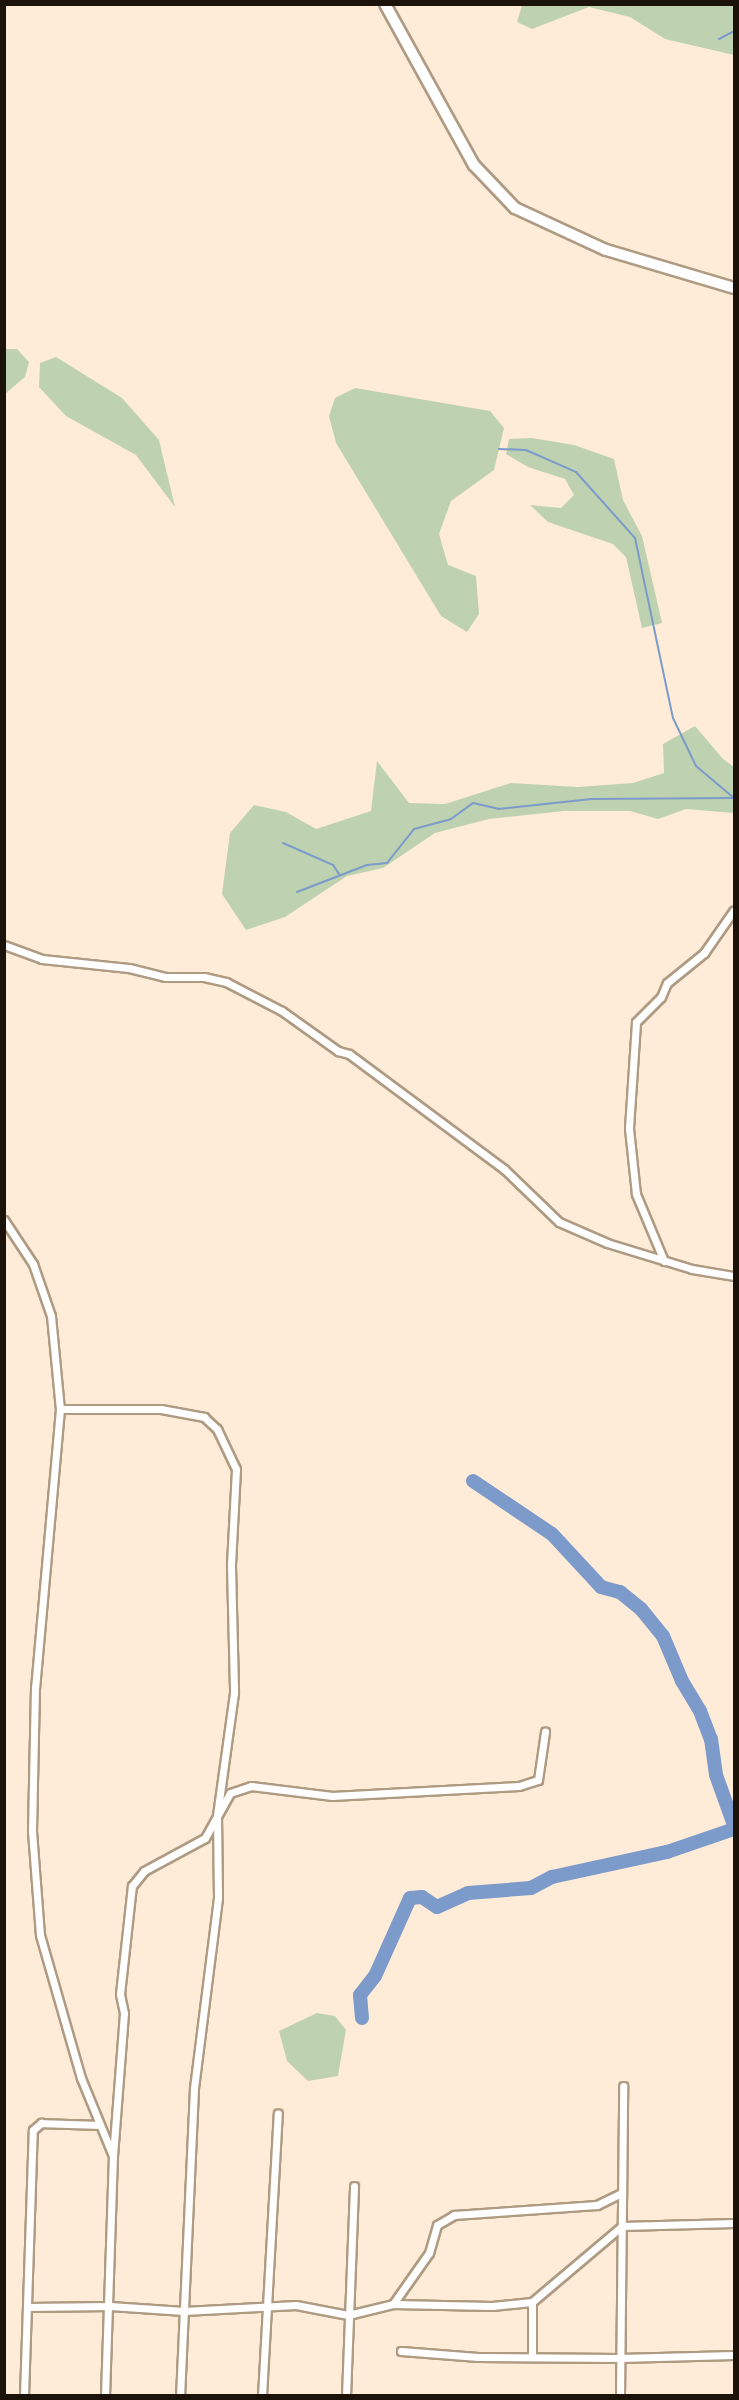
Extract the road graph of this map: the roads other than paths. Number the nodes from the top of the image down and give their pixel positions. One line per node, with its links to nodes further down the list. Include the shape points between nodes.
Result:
1 (385, 4): 2 (main road, via 474,165 515,208 606,250)
2 (735, 288)
3 (735, 910): 6 (street, via 704,953 667,983 661,997 636,1022 629,1128 636,1194)
4 (4, 945): 6 (street, via 42,958 226,982 282,1011 338,1051 349,1054 495,1162 559,1222)
5 (4, 1220): 8 (street, via 33,1264 51,1316)
6 (664, 1261): 7 (street)
7 (735, 1276)
8 (60, 1409): 10 (street, via 161,1409 204,1417 217,1429 236,1469 231,1566 234,1693); 13 (street, via 35,1687 32,1831 40,1935)
9 (545, 1732): 10 (street, via 538,1780 519,1786 332,1796 251,1786 230,1793)
10 (217, 1816): 14 (street, via 205,1838 144,1870 132,1886 120,1994 124,2013); 24 (street, via 218,1898 194,2089)
11 (623, 2086): 16 (street)
12 (278, 2113): 22 (street)
13 (97, 2125): 14 (street); 23 (street, via 41,2123 33,2130)
14 (113, 2156): 21 (street)
15 (354, 2186): 25 (street)
16 (622, 2193): 18 (street); 20 (street, via 597,2205 454,2215 436,2225 429,2253)
17 (735, 2223): 18 (street)
18 (622, 2226): 19 (street); 29 (street)
19 (532, 2302): 20 (street, via 492,2306); 28 (street)
20 (393, 2304): 25 (street)
21 (110, 2306): 23 (street); 24 (street); 31 (street)
22 (268, 2306): 24 (street); 25 (street, via 296,2305); 33 (street)
23 (28, 2307): 30 (street)
24 (184, 2311): 32 (street)
25 (348, 2315): 34 (street)
26 (401, 2351): 28 (street, via 478,2357)
27 (735, 2355): 29 (street)
28 (532, 2356): 29 (street)
29 (619, 2358): 35 (street)
30 (24, 2396)
31 (105, 2396)
32 (180, 2396)
33 (262, 2396)
34 (346, 2396)
35 (620, 2396)

